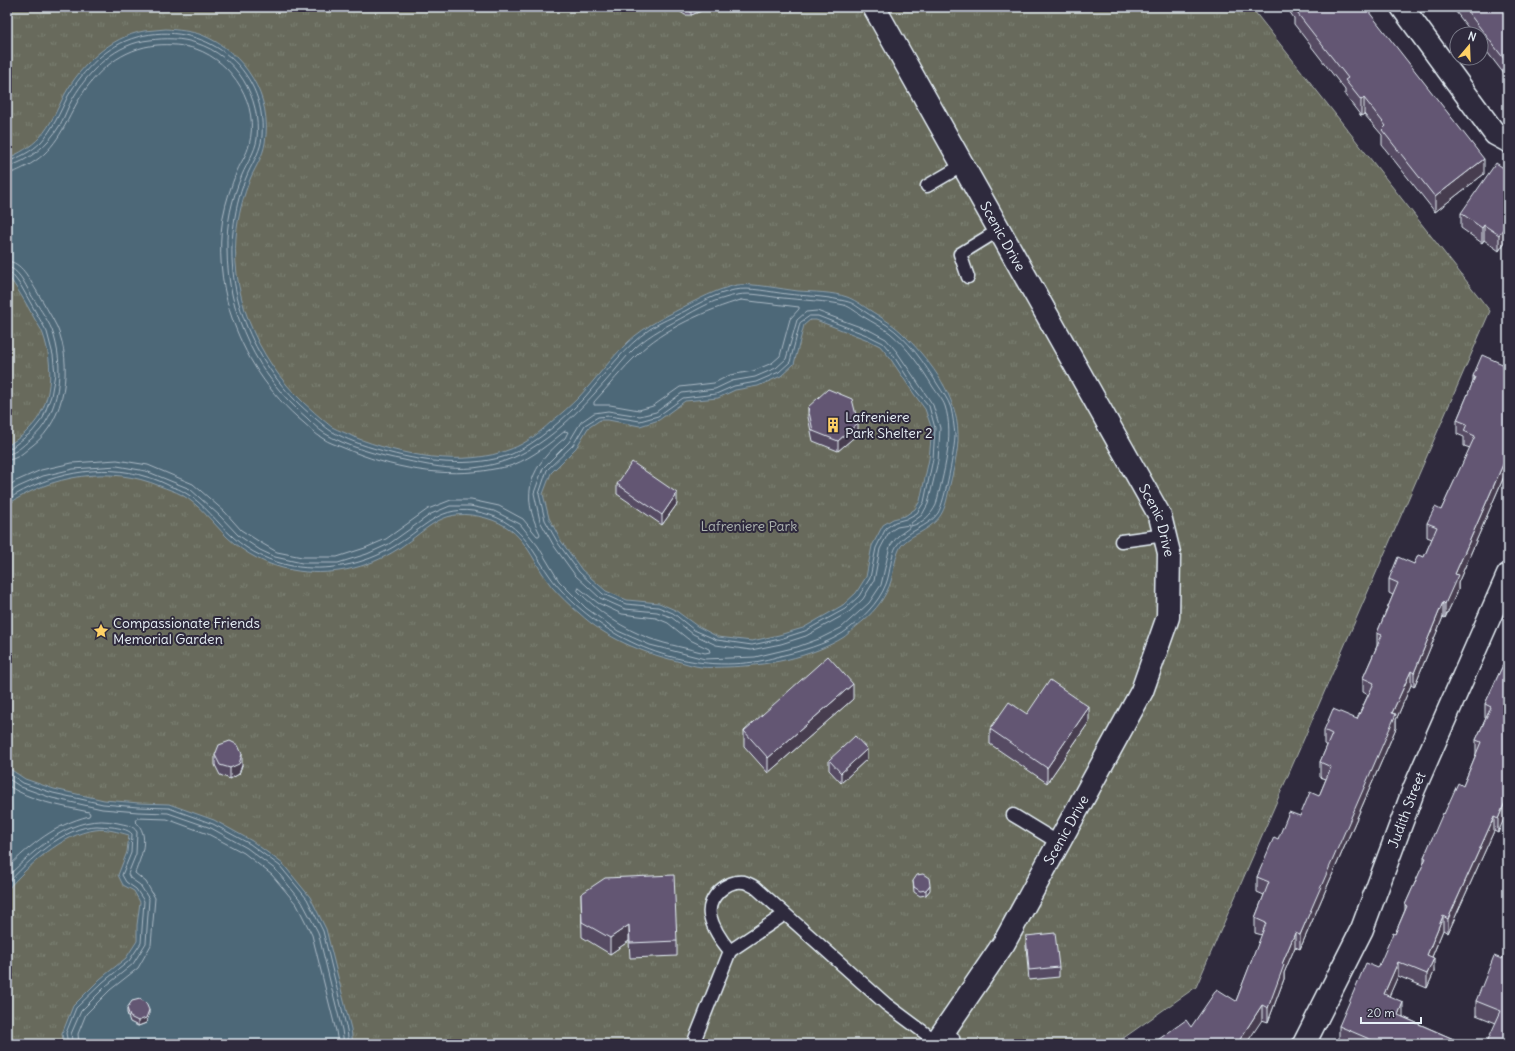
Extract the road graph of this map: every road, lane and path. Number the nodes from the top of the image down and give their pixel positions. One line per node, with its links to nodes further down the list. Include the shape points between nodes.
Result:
1 (874, 7): 4 (street, Scenic Drive)
2 (1405, 8): 3 (street, via 1495,134)
3 (1508, 141)
4 (963, 164): 5 (lane); 6 (street, Scenic Drive)
5 (927, 186)
6 (999, 230): 7 (lane, via 960,254); 8 (street, Scenic Drive, via 1160,516)
7 (968, 277)
8 (1165, 535): 9 (lane); 12 (street, Scenic Drive, via 1169,553 1168,617 1142,691)
9 (1121, 541)
10 (1508, 575): 17 (street, Judith Street, via 1414,790 1362,929)
11 (1013, 815): 12 (lane)
12 (1059, 843): 15 (street, Scenic Drive, via 1004,943)
13 (785, 914): 14 (lane); 14 (lane, via 756,887 743,882 718,891 711,902 710,914 715,930); 15 (lane, via 886,1004)
14 (730, 951): 16 (lane)
15 (943, 1040)
16 (693, 1044)
17 (1304, 1044)

